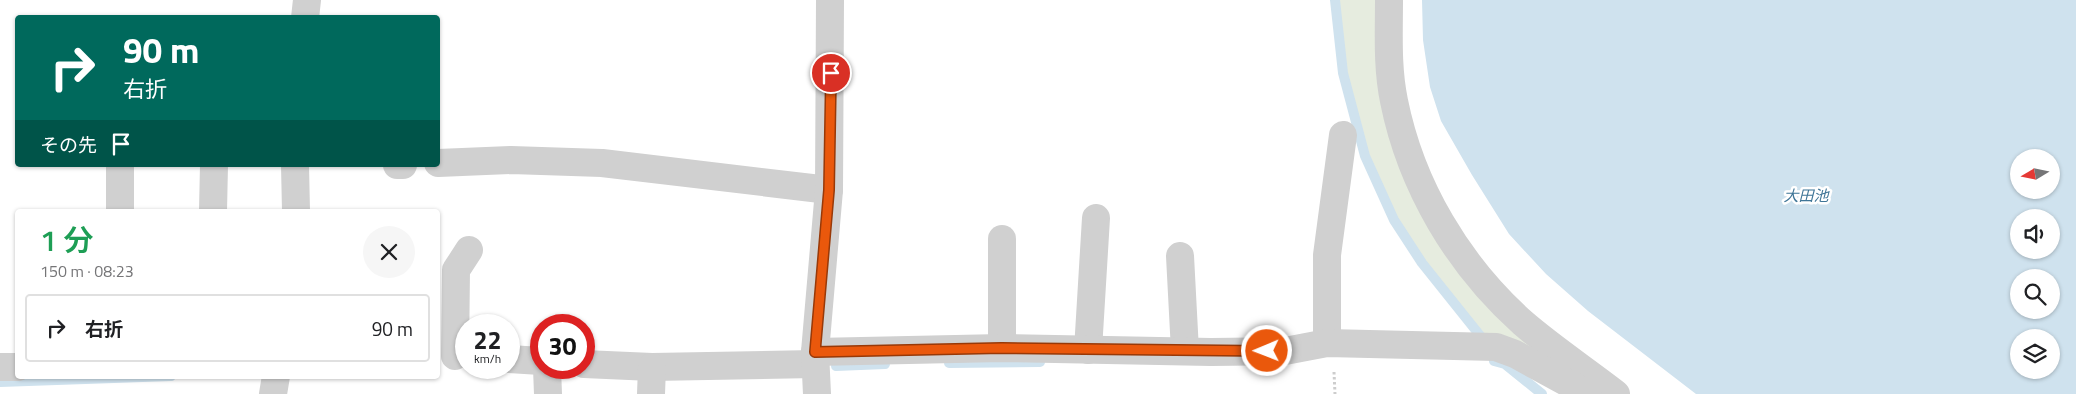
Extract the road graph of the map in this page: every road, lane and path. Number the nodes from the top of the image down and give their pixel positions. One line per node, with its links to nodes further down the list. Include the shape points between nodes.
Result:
1 (307, 0): 4 (street)
2 (830, 0): 10 (street)
3 (1389, 0): 35 (street, via 1389,60 1394,100 1405,144 1421,187 1442,224 1466,262 1523,323)
4 (305, 15)
5 (1343, 135): 18 (street, via 1327,254)
6 (440, 163): 10 (street, via 512,160 602,163)
7 (120, 167): 11 (street)
8 (214, 167): 12 (street)
9 (295, 167): 13 (street)
10 (829, 190): 23 (street)
11 (120, 209)
12 (213, 209)
13 (296, 209)
14 (1096, 218): 20 (street)
15 (1002, 239): 19 (street)
16 (469, 250): 22 (street, via 456,270)
17 (1180, 256): 21 (street)
18 (1327, 343): 21 (street, via 1286,351); 34 (street, via 1491,347 1516,354)
19 (1002, 348): 20 (street); 23 (street)
20 (1088, 350): 21 (street)
21 (1185, 351)
22 (453, 356)
23 (815, 358): 27 (street); 33 (street)
24 (595, 364): 27 (street)
25 (0, 367): 26 (street)
26 (15, 367)
27 (652, 367): 32 (street)
28 (276, 379): 30 (street)
29 (547, 379): 31 (street)
30 (273, 394)
31 (548, 394)
32 (651, 394)
33 (817, 394)
34 (1588, 394)
35 (1616, 394)

